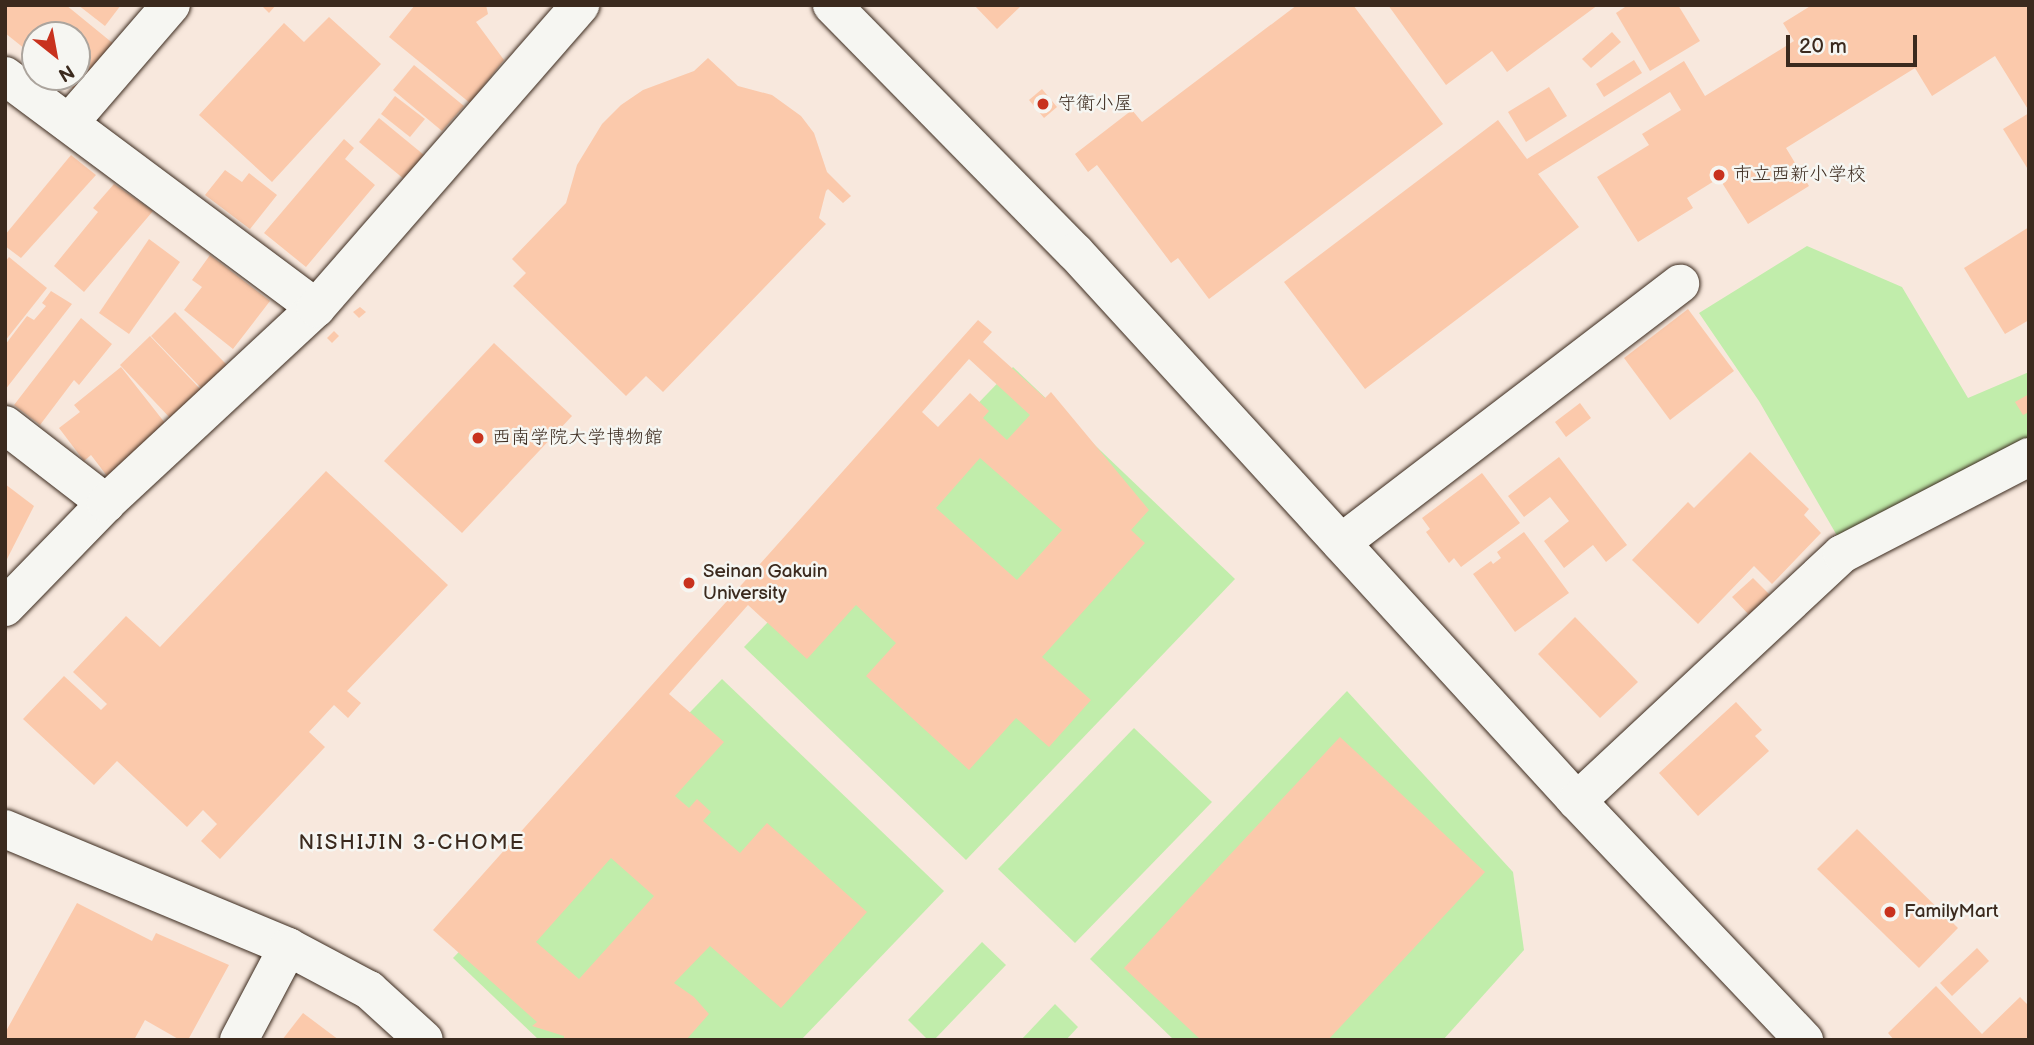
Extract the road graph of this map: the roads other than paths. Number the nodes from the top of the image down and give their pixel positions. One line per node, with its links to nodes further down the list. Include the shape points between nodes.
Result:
1 (171, 5): 5 (street)
2 (580, 5): 7 (street)
3 (832, 5): 11 (street, via 1075,252)
4 (5, 76): 5 (street)
5 (69, 123): 7 (street)
6 (1680, 284): 11 (street)
7 (316, 308): 10 (street)
8 (5, 425): 10 (street)
9 (2029, 457): 13 (street, via 1842,554)
10 (106, 503): 12 (street)
11 (1341, 543): 13 (street)
12 (5, 607)
13 (1577, 801): 18 (street)
14 (5, 829): 15 (street)
15 (288, 947): 16 (street); 17 (street, via 369,990)
16 (239, 1040)
17 (424, 1040)
18 (1804, 1040)

